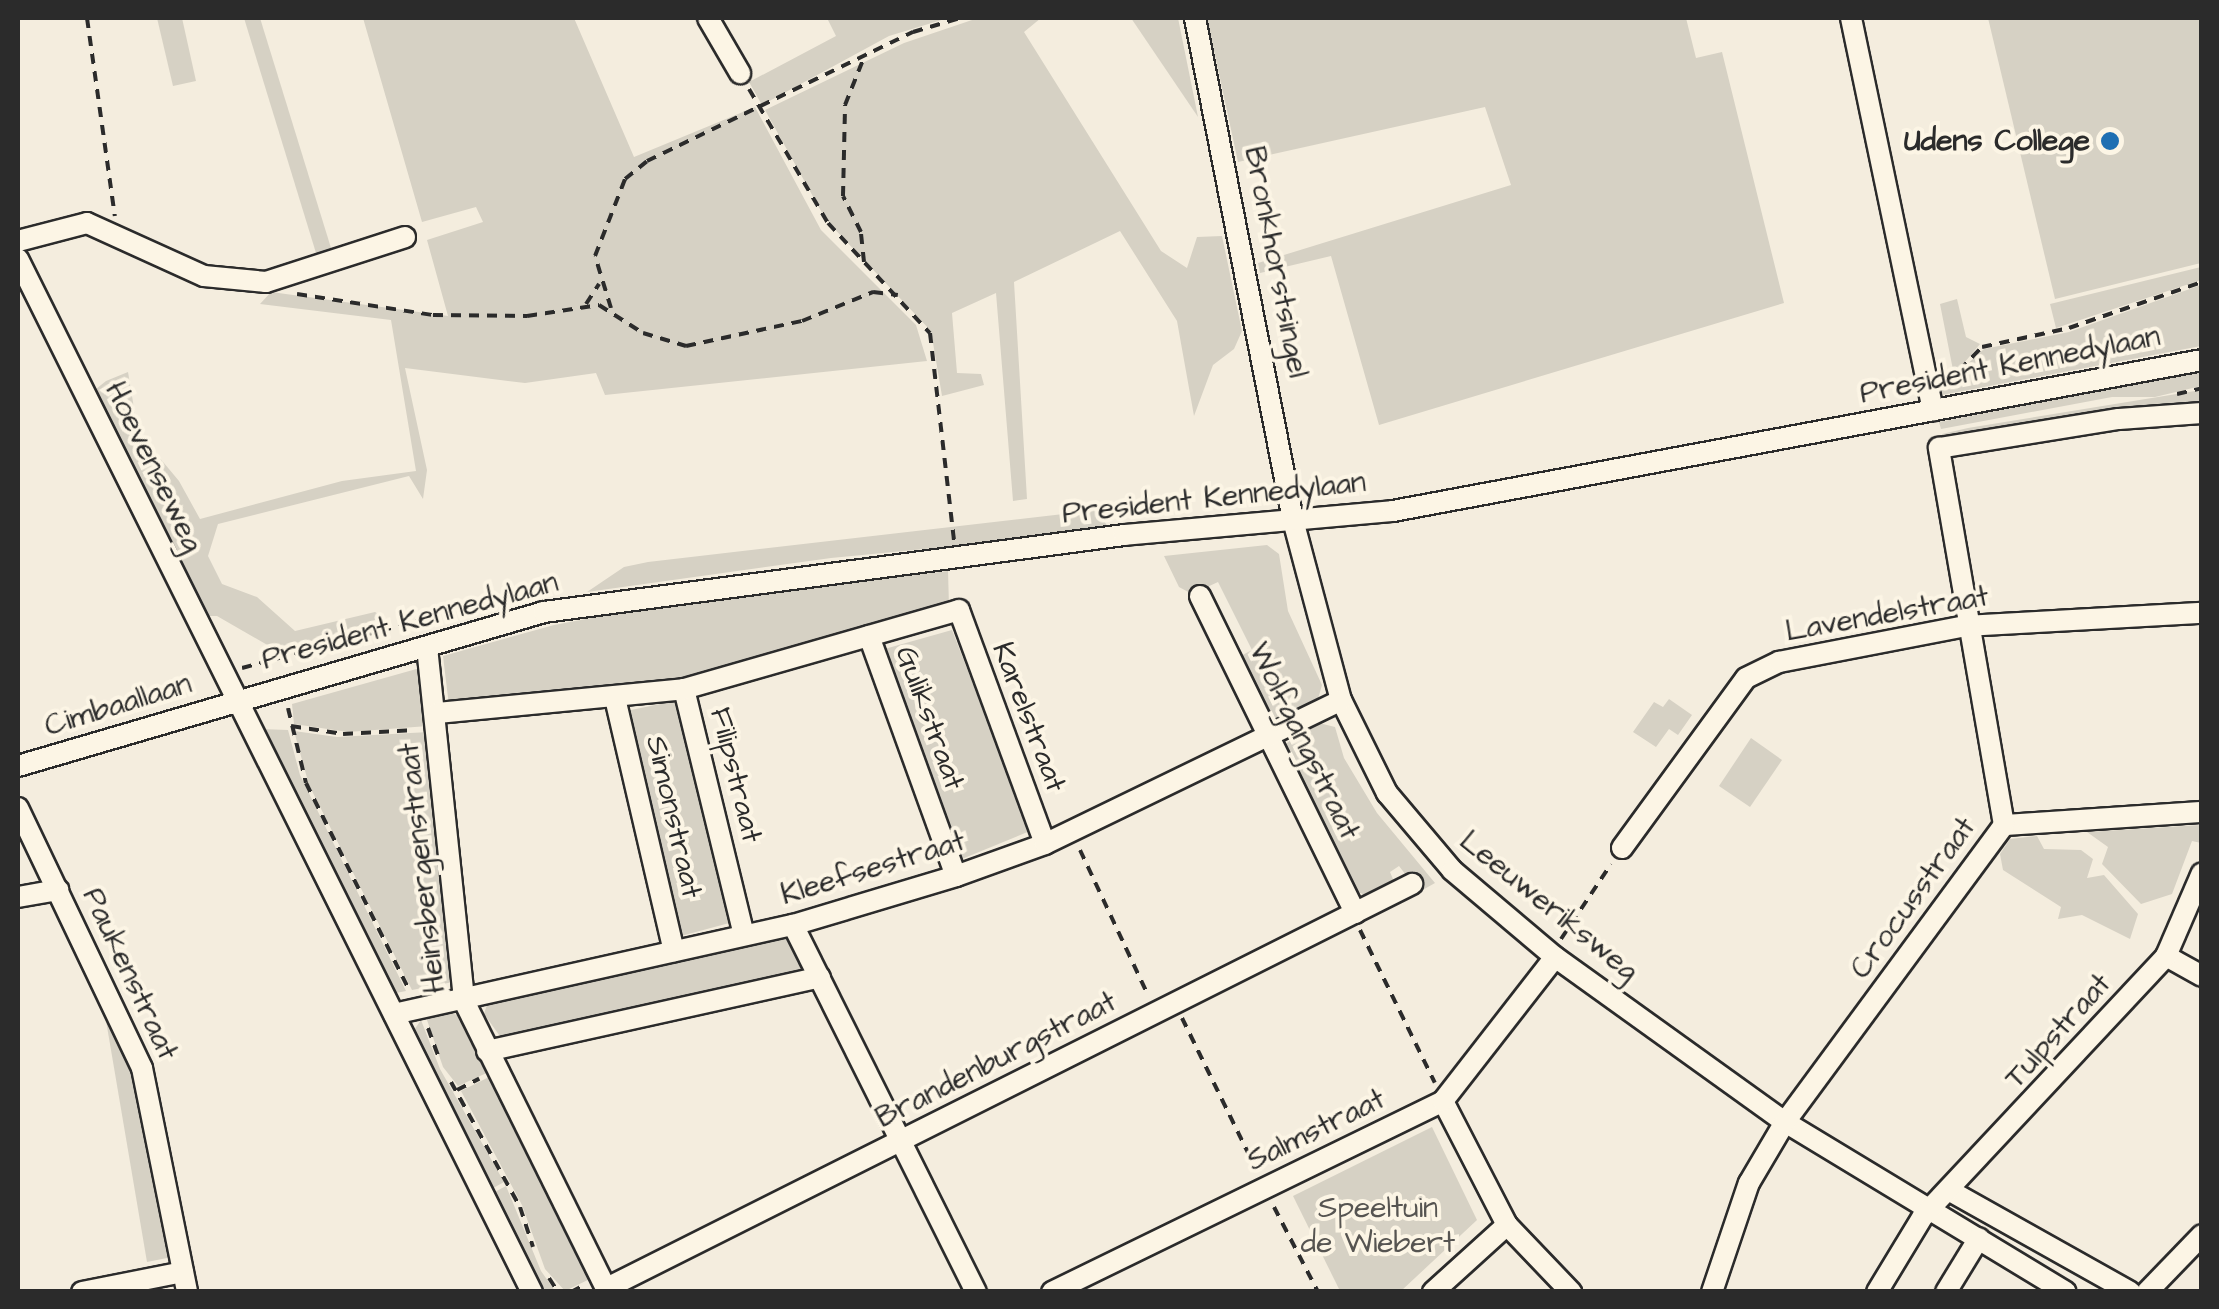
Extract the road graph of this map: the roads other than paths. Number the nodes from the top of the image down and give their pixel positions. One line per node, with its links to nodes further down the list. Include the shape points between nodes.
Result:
1 (708, 18): 4 (street)
2 (1195, 18): 11 (street, Bronkhorstsingel)
3 (1851, 18): 9 (street)
4 (740, 74)
5 (404, 237): 6 (street, via 278,279 204,276 87,224)
6 (18, 241)
7 (18, 260): 19 (street, Hoevenseweg)
8 (2202, 360): 9 (street, President Kennedylaan)
9 (1934, 411): 11 (street, President Kennedylaan, via 1463,499)
10 (2202, 413): 14 (street, Crocusstraat, via 2119,419 1940,448)
11 (1293, 520): 16 (street, President Kennedylaan, via 629,596 544,612); 20 (street, Leeuweriksweg)
12 (1200, 596): 22 (street, Wolfgangstraat)
13 (2202, 613): 14 (street, Lavendelstraat)
14 (1966, 626): 26 (street, Crocusstraat); 28 (street, Lavendelstraat, via 1779,662 1746,678)
15 (869, 636): 17 (street); 27 (street, Karelstraat, via 958,610); 30 (street, Gulikstraat)
16 (427, 647): 19 (street, President Kennedylaan); 21 (street, Heinsbergenstraat)
17 (684, 689): 18 (street); 36 (street, Filipstraat)
18 (615, 698): 21 (street); 37 (street, Simonstraat)
19 (236, 700): 23 (street, Cimbaallaan); 43 (street, Heinsbergenstraat)
20 (1341, 700): 22 (street, Kleefsestraat); 39 (street, Leeuweriksweg, via 1387,793 1432,851)
21 (438, 720): 42 (street, Heinsbergenstraat)
22 (1268, 736): 27 (street, Kleefsestraat); 34 (street, Wolfgangstraat)
23 (18, 766)
24 (18, 808): 32 (street, Paukenstraat)
25 (2202, 812): 26 (street)
26 (2004, 825): 46 (street, Crocusstraat)
27 (1046, 844): 30 (street, Kleefsestraat)
28 (1622, 848)
29 (2202, 873): 38 (street, Tulpstraat)
30 (956, 876): 35 (street, Kleefsestraat)
31 (1412, 884): 34 (street, Brandenburgstraat)
32 (58, 890): 33 (street); 53 (street, Paukenstraat, via 142,1068)
33 (18, 898)
34 (1355, 913): 47 (street, Brandenburgstraat)
35 (793, 925): 36 (street, Kleefsestraat); 40 (street)
36 (744, 935): 37 (street, Kleefsestraat)
37 (674, 951): 42 (street, Kleefsestraat)
38 (2166, 956): 41 (street); 48 (street, Tulpstraat)
39 (1555, 957): 45 (street, Salmstraat); 46 (street, Leeuweriksweg)
40 (820, 976): 44 (street); 47 (street)
41 (2202, 976)
42 (464, 1000): 43 (street, Kleefsestraat); 44 (street, Heinsbergenstraat)
43 (394, 1014): 56 (street, Heinsbergenstraat)
44 (492, 1061): 54 (street, Heinsbergenstraat)
45 (1443, 1101): 50 (street); 58 (street, Salmstraat)
46 (1785, 1122): 49 (street, Leeuweriksweg); 61 (street, Crocusstraat, via 1749,1183)
47 (902, 1141): 54 (street, Brandenburgstraat); 57 (street)
48 (1952, 1192): 49 (street, Tulpstraat); 65 (street)
49 (1931, 1209): 52 (street, Leeuweriksweg); 62 (street)
50 (1507, 1225): 59 (street); 60 (street)
51 (2202, 1235): 66 (street)
52 (1979, 1238): 63 (street); 64 (street, Leeuweriksweg)
53 (185, 1282): 55 (street)
54 (608, 1290)
55 (82, 1292)
56 (532, 1292)
57 (976, 1292)
58 (1052, 1292)
59 (1433, 1292)
60 (1571, 1292)
61 (1712, 1292)
62 (1877, 1292)
63 (1946, 1292)
64 (2066, 1292)
65 (2130, 1292)
66 (2147, 1292)

